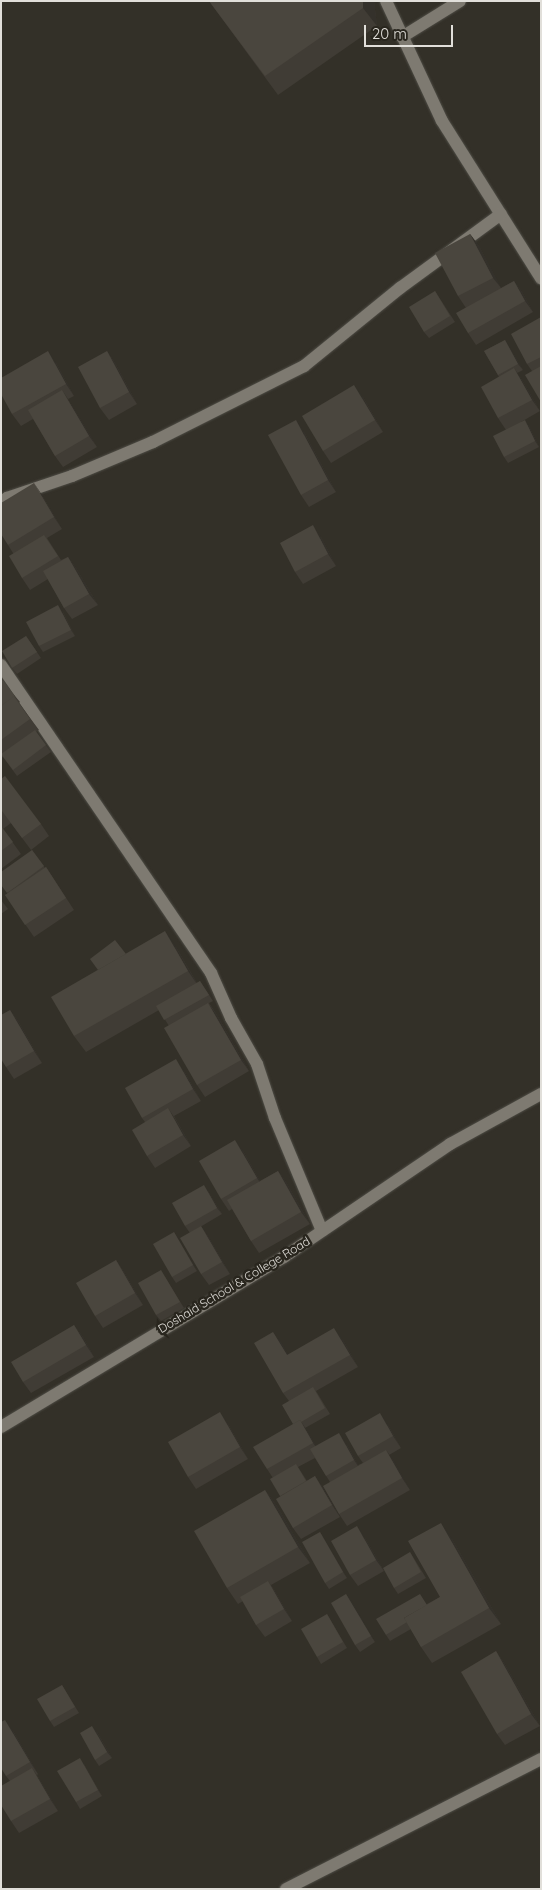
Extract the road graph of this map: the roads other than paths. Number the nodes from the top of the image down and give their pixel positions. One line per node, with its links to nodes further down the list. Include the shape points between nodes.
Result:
1 (386, 1): 3 (street)
2 (460, 1): 3 (street)
3 (402, 37): 4 (street, via 442,121)
4 (501, 214): 5 (street); 6 (street, via 400,288 304,366 153,442)
5 (541, 278)
6 (1, 503)
7 (1, 665): 9 (street, via 211,973 257,1064 275,1118)
8 (541, 1094): 9 (street, Doshaid School & College Road, via 450,1144)
9 (322, 1231): 10 (street, Doshaid School & College Road)
10 (1, 1427)
11 (541, 1760): 12 (street)
12 (286, 1889)

